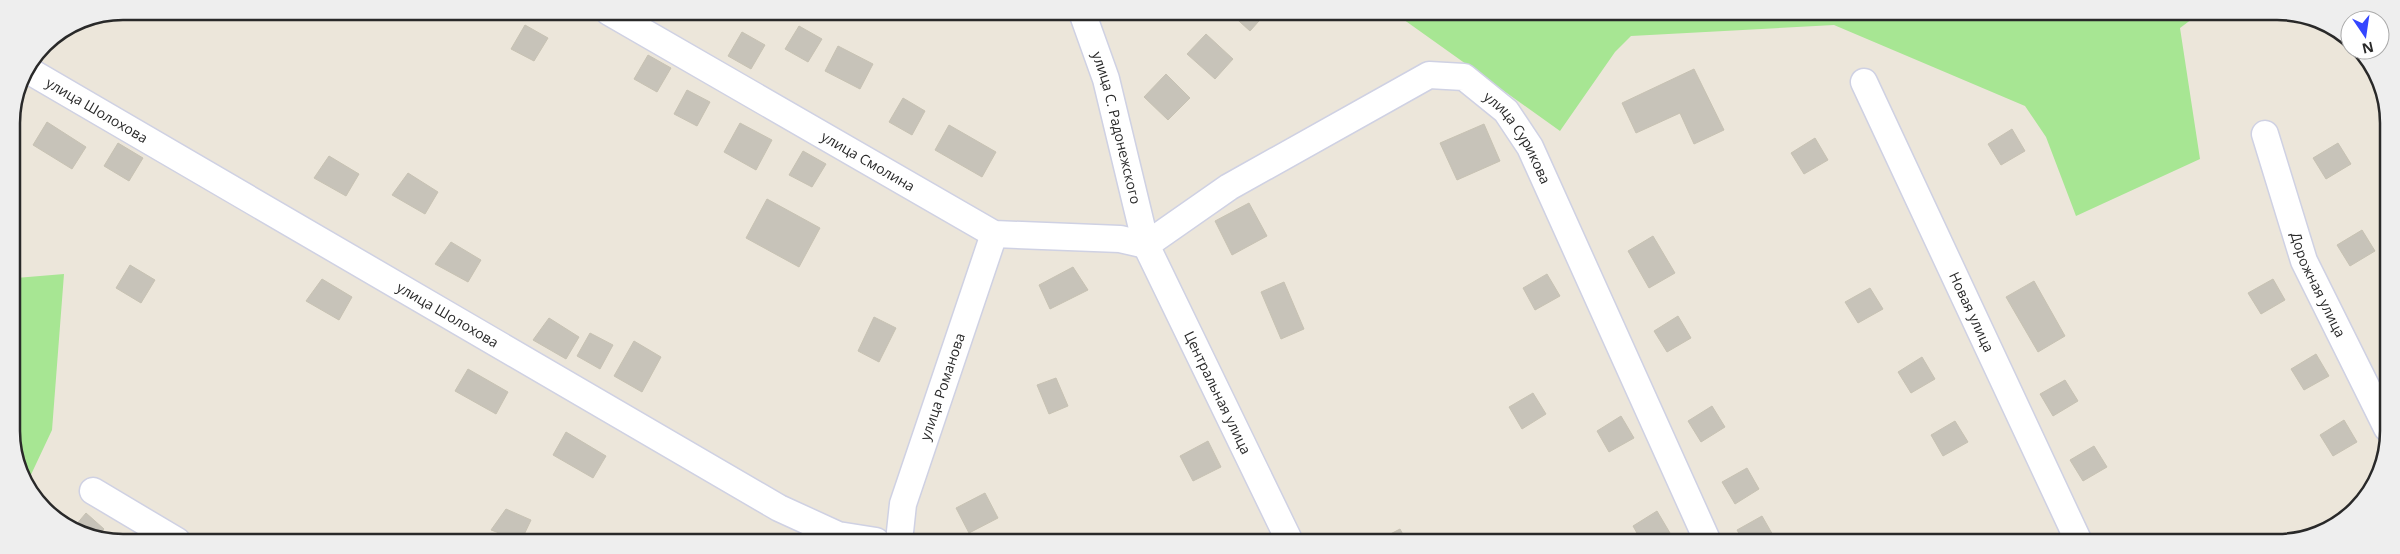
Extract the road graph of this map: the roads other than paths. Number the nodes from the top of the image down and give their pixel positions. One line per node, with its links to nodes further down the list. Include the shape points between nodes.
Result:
1 (623, 20): 6 (street, улица Смолина)
2 (1085, 20): 7 (street, улица С. Радонежского, via 1106,79)
3 (33, 74): 11 (street, улица Шолохова, via 779,508)
4 (1864, 82): 15 (street, Новая улица)
5 (2265, 134): 8 (street, Дорожная улица, via 2304,261)
6 (994, 234): 7 (street, улица Смолина, via 1120,239); 12 (street, улица Романова, via 903,504)
7 (1146, 245): 13 (street, Центральная улица); 14 (street, улица Сурикова, via 1229,187 1429,75 1464,77 1506,111 1530,148)
8 (2380, 414)
9 (93, 491): 10 (street)
10 (165, 534)
11 (836, 534)
12 (900, 534)
13 (1286, 534)
14 (1704, 534)
15 (2075, 534)

